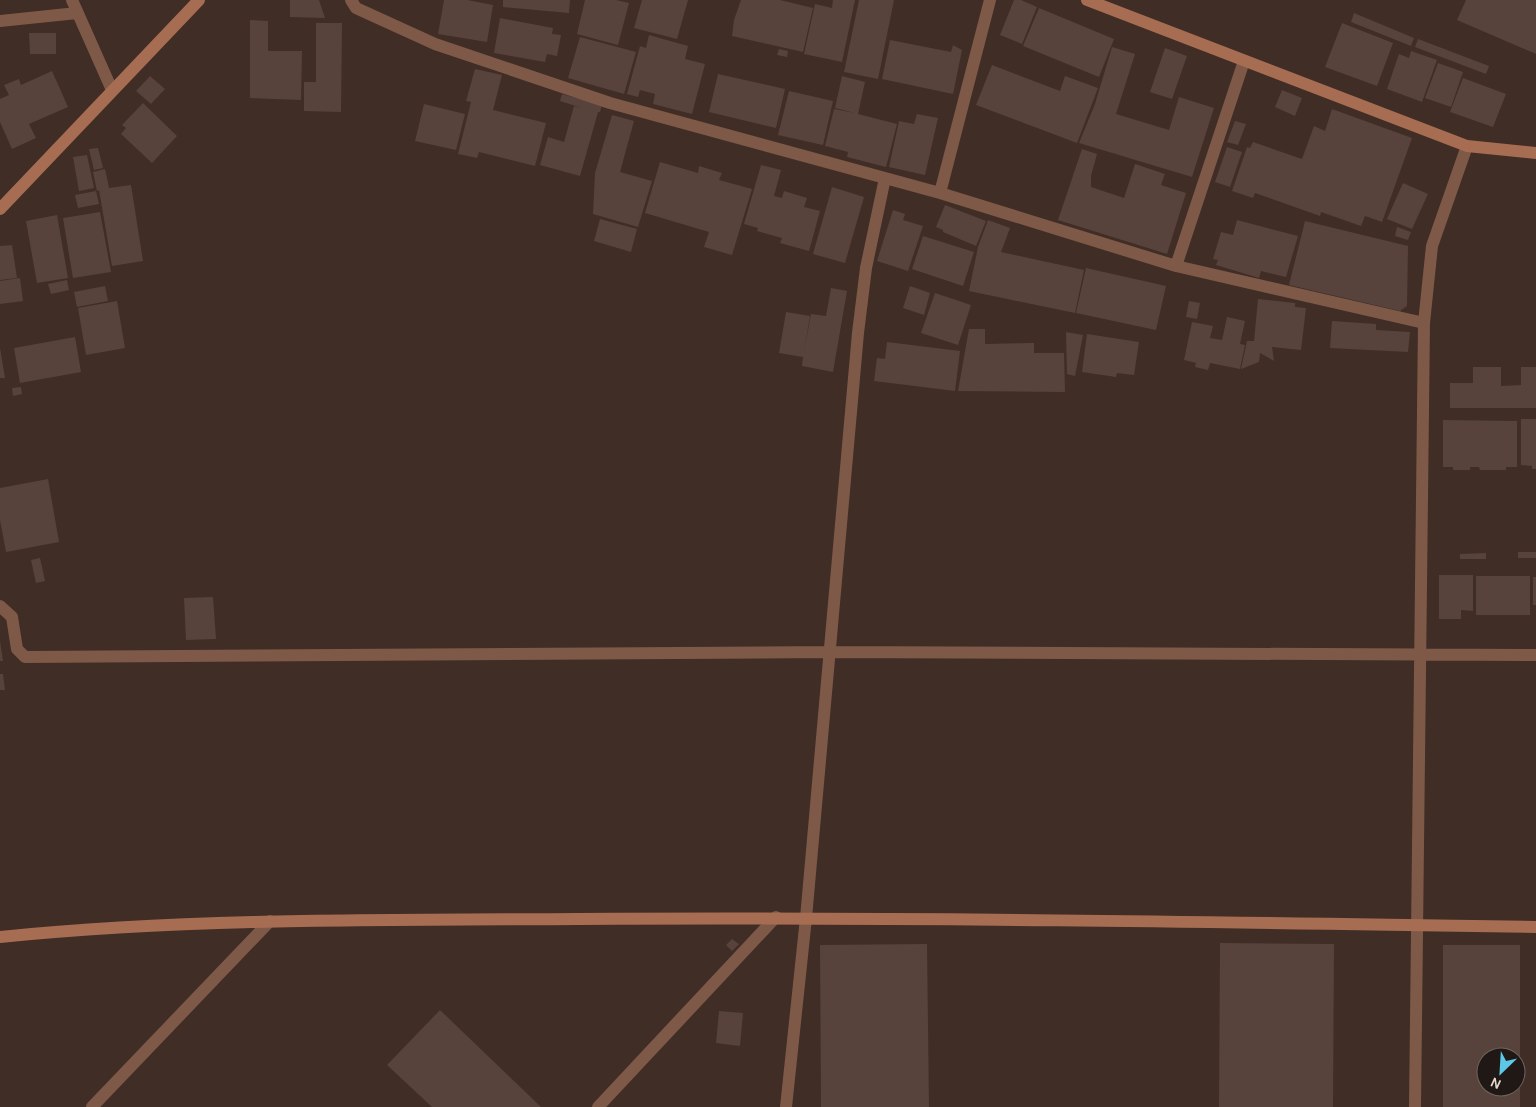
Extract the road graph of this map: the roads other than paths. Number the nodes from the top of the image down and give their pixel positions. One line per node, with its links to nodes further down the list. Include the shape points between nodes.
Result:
1 (72, 0): 6 (street)
2 (199, 0): 9 (street)
3 (351, 0): 12 (street, via 356,8 434,44 481,60 610,103)
4 (990, 0): 13 (street)
5 (1087, 0): 8 (street)
6 (77, 13): 7 (street); 9 (street)
7 (0, 22)
8 (1244, 61): 10 (street); 15 (street)
9 (112, 90): 14 (street)
10 (1467, 146): 11 (street); 16 (street, via 1432,246)
11 (1536, 153)
12 (884, 178): 13 (street); 18 (street, via 866,268 858,333)
13 (940, 193): 15 (street)
14 (0, 209)
15 (1176, 266): 16 (street)
16 (1424, 323): 19 (street)
17 (0, 606): 18 (street, via 12,616 17,648 25,657)
18 (830, 652): 19 (street); 22 (street)
19 (1419, 655): 20 (street); 24 (street)
20 (1536, 655)
21 (776, 918): 22 (street); 23 (street); 28 (street)
22 (806, 918): 24 (street); 29 (street)
23 (270, 921): 26 (street, via 100,927); 27 (street)
24 (1415, 925): 25 (street); 30 (street)
25 (1536, 927)
26 (0, 937)
27 (92, 1107)
28 (598, 1107)
29 (786, 1107)
30 (1415, 1107)

